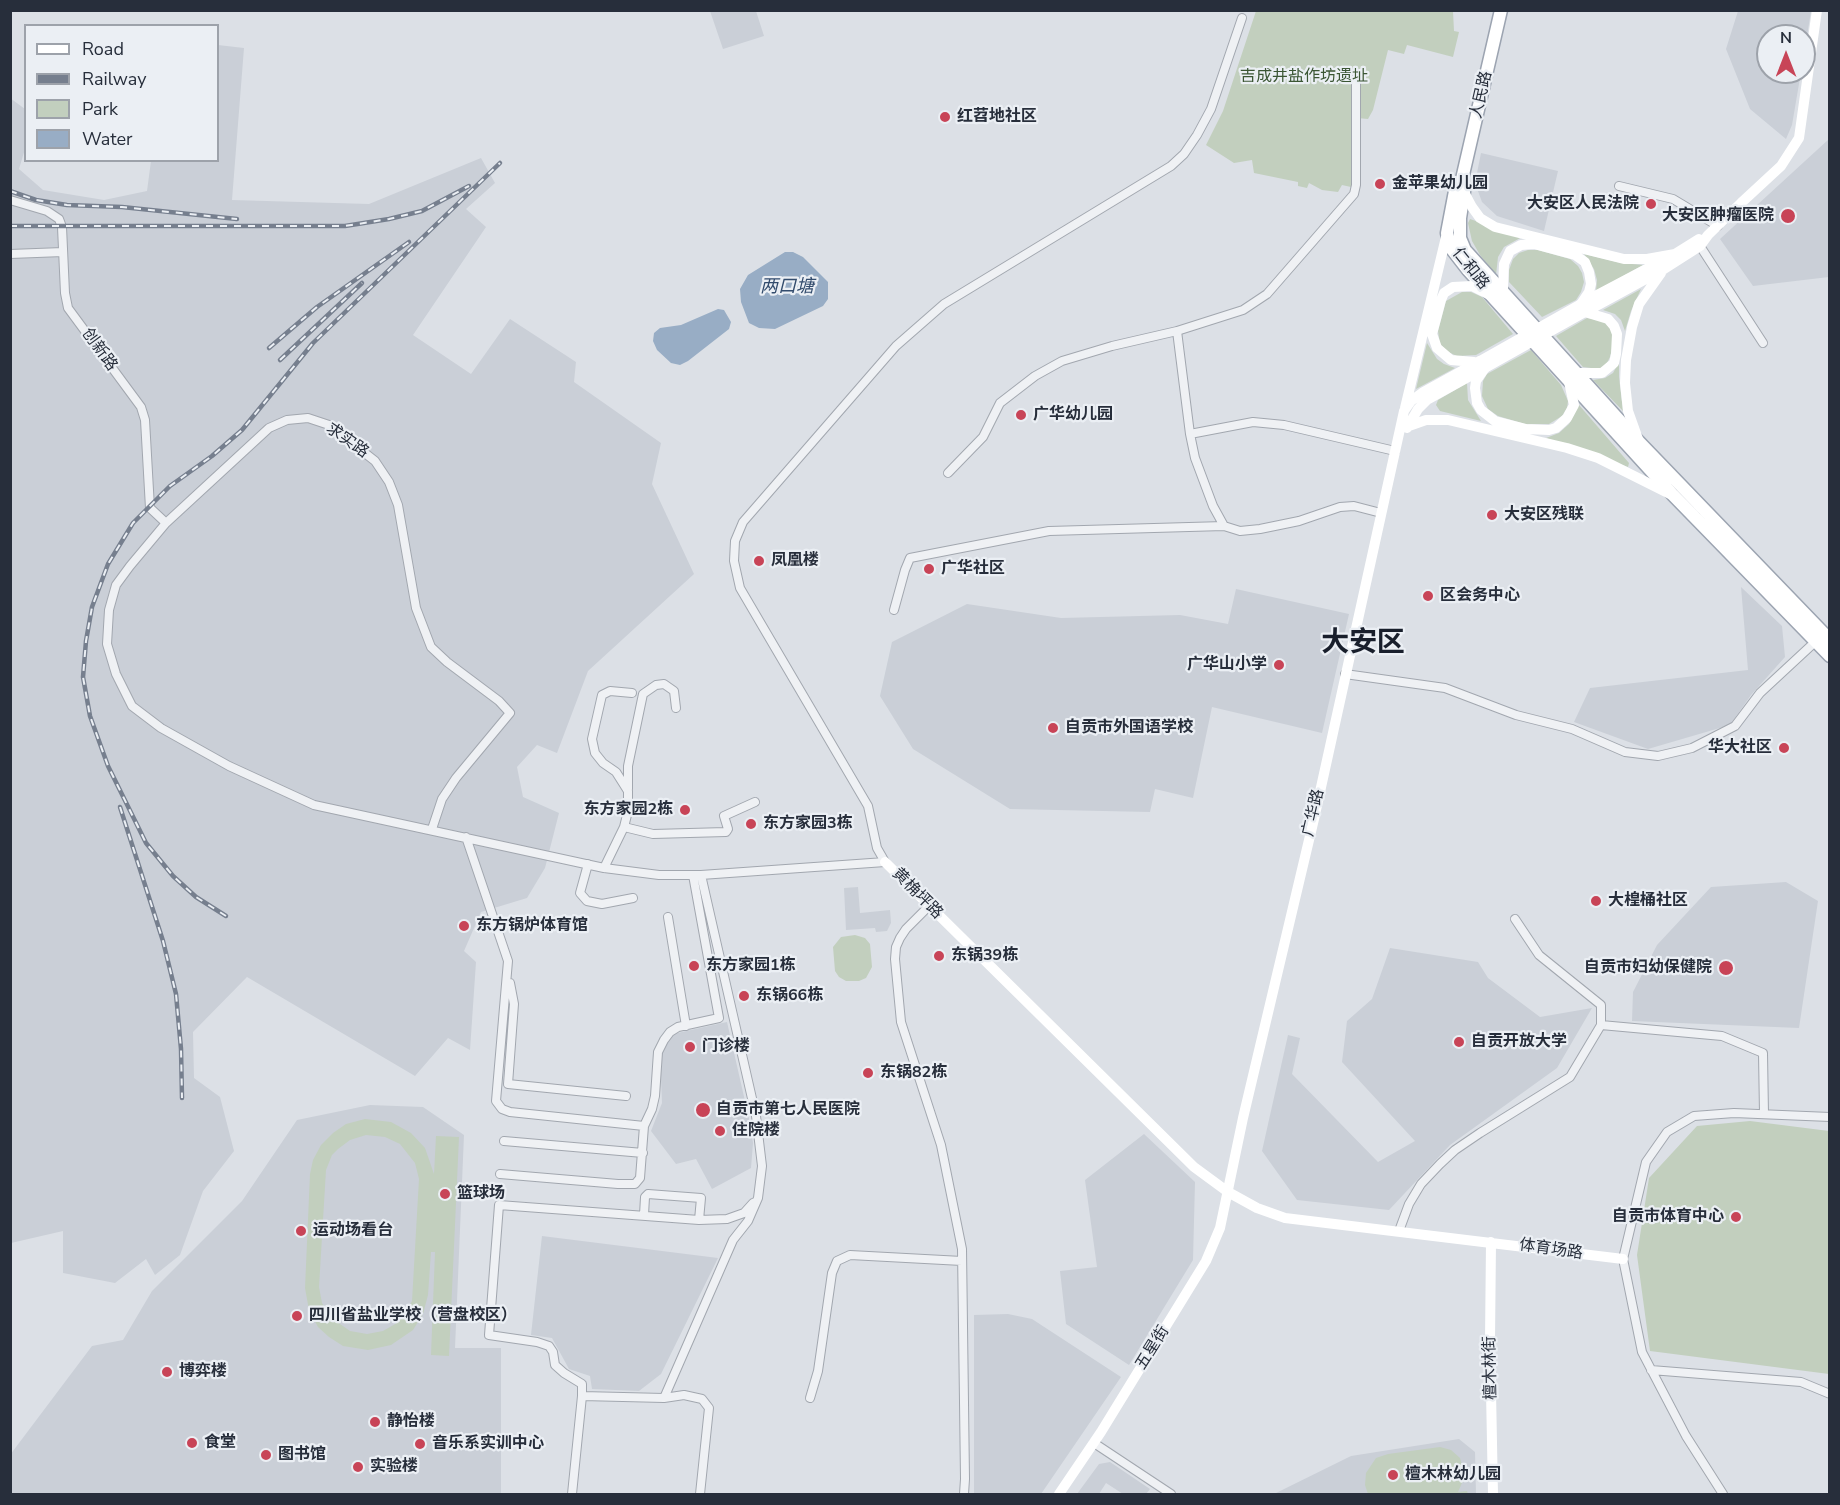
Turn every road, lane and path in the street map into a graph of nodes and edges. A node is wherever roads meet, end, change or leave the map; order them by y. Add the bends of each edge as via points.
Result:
1 (1501, 10) edge
2 (1817, 10) edge
3 (1242, 18) dead end
4 (1356, 78) dead end
5 (1463, 185) junction
6 (1619, 186) dead end
7 (10, 200) edge
8 (1718, 226) junction
9 (1446, 233) junction
10 (1708, 235) junction
11 (1700, 246) junction
12 (63, 252) junction
13 (10, 254) edge
14 (1675, 254) junction
15 (1664, 269) junction
16 (1498, 293) junction
17 (1583, 308) junction
18 (1177, 332) junction
19 (1762, 343) dead end
20 (1482, 365) junction
21 (1574, 377) junction
22 (1404, 411) junction
23 (1409, 426) junction
24 (1190, 434) junction
25 (1400, 435) junction
26 (1639, 442) junction
27 (1395, 451) junction
28 (948, 473) dead end
29 (1673, 495) junction
30 (1381, 513) junction
31 (166, 523) junction
32 (1224, 526) junction
33 (894, 610) dead end
34 (1830, 640) edge
35 (1815, 642) junction
36 (1830, 656) edge
37 (1345, 674) junction
38 (632, 693) dead end
39 (676, 708) dead end
40 (628, 791) junction
41 (755, 802) dead end
42 (624, 827) junction
43 (432, 829) junction
44 (466, 837) junction
45 (885, 862) junction
46 (588, 864) junction
47 (604, 868) junction
48 (697, 875) junction
49 (633, 897) dead end
50 (929, 906) junction
51 (668, 917) dead end
52 (1515, 919) dead end
53 (508, 975) junction
54 (1601, 1025) junction
55 (686, 1026) junction
56 (626, 1096) dead end
57 (1764, 1114) junction
58 (1830, 1117) edge
59 (644, 1126) junction
60 (504, 1141) dead end
61 (643, 1154) junction
62 (500, 1174) dead end
63 (1228, 1192) junction
64 (758, 1198) junction
65 (644, 1215) junction
66 (699, 1220) junction
67 (1399, 1231) junction
68 (1491, 1242) junction
69 (1623, 1259) junction
70 (962, 1261) junction
71 (1651, 1370) junction
72 (1830, 1395) edge
73 (582, 1396) junction
74 (664, 1398) junction
75 (810, 1398) dead end
76 (1094, 1443) junction
77 (572, 1494) edge
78 (700, 1494) edge
79 (964, 1494) edge
80 (1059, 1494) edge
81 (1171, 1494) edge
82 (1493, 1494) edge
83 (1723, 1494) edge

1 - 5 main road, 人民路
2 - 8 main road via 1799,138 1781,166
3 - 45 street via 1211,109 1184,154 1171,166 944,304 897,346 743,522 735,541 734,561 740,588 868,806 877,848
4 - 18 street via 1354,194 1267,294 1243,310
5 - 9 main road, 仁和路 via 1455,191
5 - 14 main road via 1480,218 1495,227 1624,259
5 - 16 main road, 仁和路 via 1460,238
6 - 8 street via 1673,199
7 - 12 street, 创新路 via 47,211 58,219
8 - 10 main road
9 - 16 main road, 仁和路 via 1457,258
9 - 22 main road, 广华路
10 - 11 main road
10 - 14 main road
11 - 15 main road
11 - 19 street
12 - 13 street
12 - 31 street, 创新路 via 68,308 141,407 150,508
14 - 17 main road
15 - 17 main road
15 - 26 main road via 1639,303 1626,360 1628,411
16 - 17 main road via 1510,251 1534,244 1575,255 1585,262 1591,284
16 - 20 main road via 1472,286 1453,287 1444,293 1432,334 1437,348 1450,360
16 - 21 main road, 仁和路
17 - 20 main road, bridge
17 - 21 main road via 1608,319 1614,326 1616,354 1614,363 1602,373
18 - 24 street
18 - 28 street via 1112,346 1062,362 1035,376 1000,403 983,437
20 - 21 main road via 1475,388 1481,410 1495,421 1526,429 1549,430 1567,418 1574,405
20 - 22 main road via 1422,393
20 - 23 main road via 1427,400
21 - 26 main road, 仁和路
21 - 29 main road, 仁和路
22 - 25 main road, 广华路
23 - 25 main road
23 - 29 main road via 1426,420 1448,420 1567,448 1598,458
24 - 27 street via 1252,422 1284,424
24 - 32 street via 1195,458
25 - 27 main road, 广华路
26 - 34 main road, 仁和路
27 - 30 main road, 广华路
29 - 35 main road, 仁和路
30 - 32 street via 1354,506 1340,507 1260,529 1240,531
30 - 37 main road, 广华路
31 - 43 street, 求实路 via 116,585 109,610 107,644 132,706 161,728 230,766 314,805
31 - 43 street, 求实路 via 269,428 287,420 308,418 328,425 375,461 398,505 416,608 431,647 510,713 456,778 442,799
32 - 33 street via 1049,531 910,558
35 - 36 main road, 仁和路
35 - 37 street via 1760,693 1735,726 1692,748 1658,756 1625,752 1572,729 1516,715 1445,688
37 - 63 main road, 广华路
38 - 40 street via 610,691 602,695 592,739 596,753 616,772
39 - 40 street via 674,691 664,684 643,694 628,766
40 - 42 street
41 - 42 street via 724,816 726,832 653,834
42 - 47 street
43 - 44 street, 黄桷坪路
44 - 46 street, 黄桷坪路
44 - 53 street via 508,962
45 - 48 street, 黄桷坪路
45 - 50 main road, 黄桷坪路
46 - 47 street, 黄桷坪路
46 - 49 street via 580,893 587,901 602,904
47 - 48 street, 黄桷坪路
48 - 55 street via 719,1018
48 - 64 street via 756,1116 762,1166
50 - 63 main road, 黄桷坪路 via 1194,1167
50 - 70 street via 906,929 896,947 898,1002 906,1040 941,1145
51 - 55 street
52 - 54 street via 1539,956 1601,1005
53 - 56 street via 514,1004 508,1084
53 - 59 street via 496,1101 502,1109
54 - 57 street via 1722,1036 1763,1053
54 - 67 street via 1569,1077 1480,1133 1440,1164 1409,1204
55 - 59 street via 670,1032 658,1052 655,1096
57 - 58 street
57 - 69 street via 1694,1116 1667,1132 1647,1162
59 - 61 street
60 - 61 street
61 - 62 street via 640,1178 634,1184
63 - 67 main road, 体育场路 via 1285,1218
63 - 76 main road, 五星街 via 1220,1228 1206,1261
64 - 66 street via 744,1213 727,1219
64 - 74 street via 748,1221 733,1240
65 - 66 street
65 - 66 street via 648,1194 700,1198
65 - 73 street via 499,1205 489,1335 549,1346 555,1365 582,1384
67 - 68 main road, 体育场路
68 - 69 main road, 体育场路
68 - 82 main road, 檀木林街
69 - 71 street via 1642,1352
70 - 75 street via 850,1255 837,1261
70 - 79 street
71 - 72 street via 1801,1382
71 - 83 street
73 - 74 street
73 - 77 street
74 - 78 street via 684,1395 702,1399 709,1408
76 - 80 main road, 五星街
76 - 81 street

